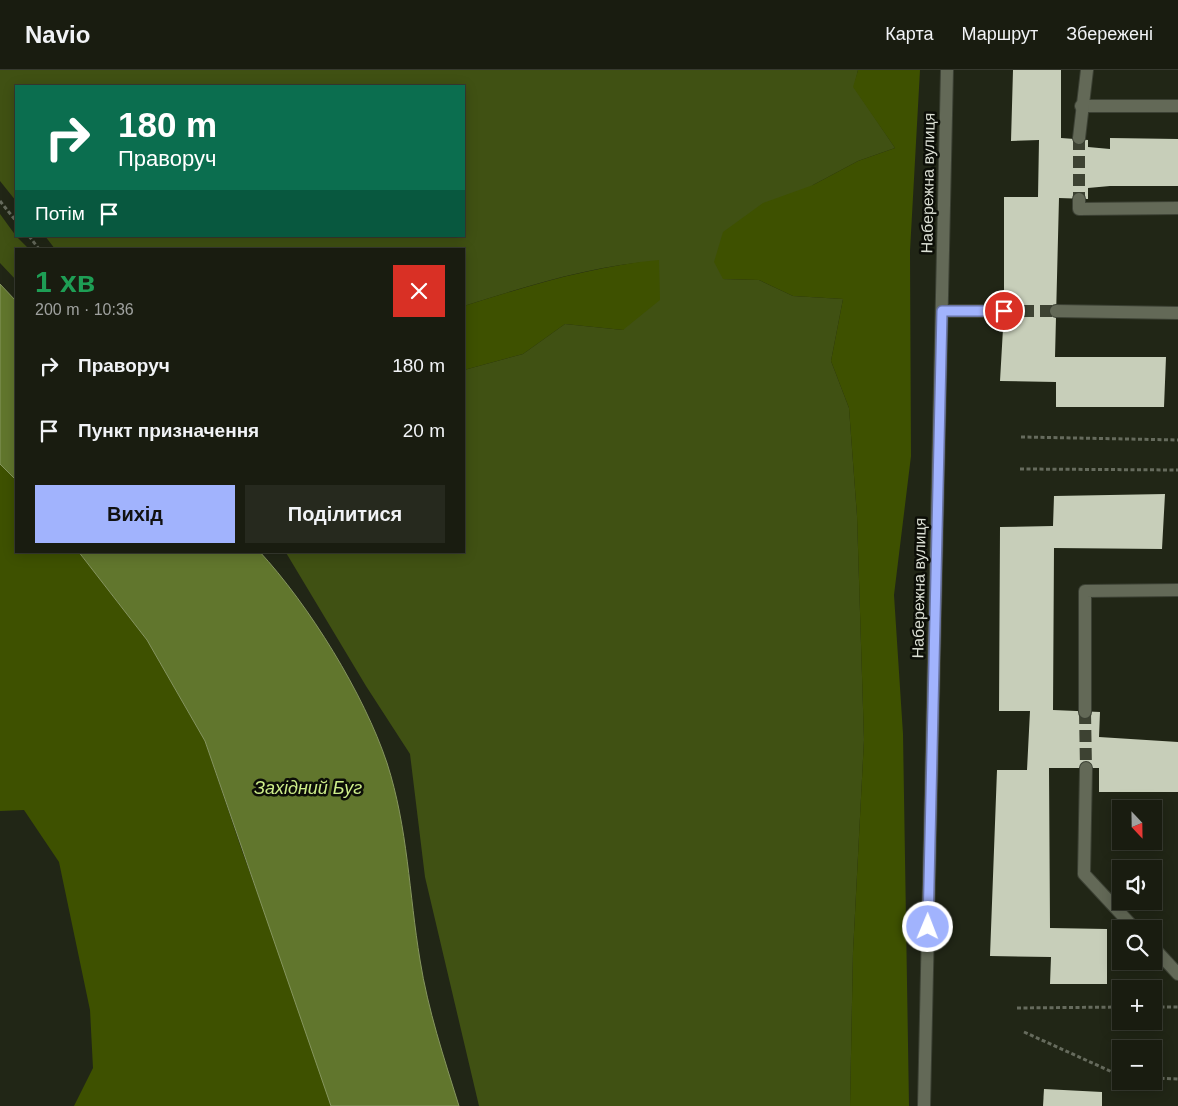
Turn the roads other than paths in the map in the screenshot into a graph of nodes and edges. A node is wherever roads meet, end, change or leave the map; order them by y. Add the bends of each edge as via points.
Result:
1 (947, 70) edge
2 (1087, 70) edge
3 (1081, 106) junction
4 (1178, 106) edge
5 (1079, 138) tunnel mouth
6 (1079, 198) dead end
7 (1178, 208) edge
8 (942, 311) junction
9 (1004, 311) tunnel mouth
10 (1056, 311) tunnel mouth
11 (1178, 313) edge
12 (1178, 590) edge
13 (1085, 712) tunnel mouth
14 (1086, 768) tunnel mouth
15 (1127, 920) edge
16 (1162, 957) edge
17 (1178, 974) edge
18 (924, 1106) edge

1 - 8 street, Набережна вулиця
2 - 3 street
3 - 4 street
3 - 5 street
6 - 7 street via 1080,209
8 - 9 street
8 - 18 street, Набережна вулиця
10 - 11 street
12 - 13 street via 1085,592
14 - 15 street via 1084,874
16 - 17 street

